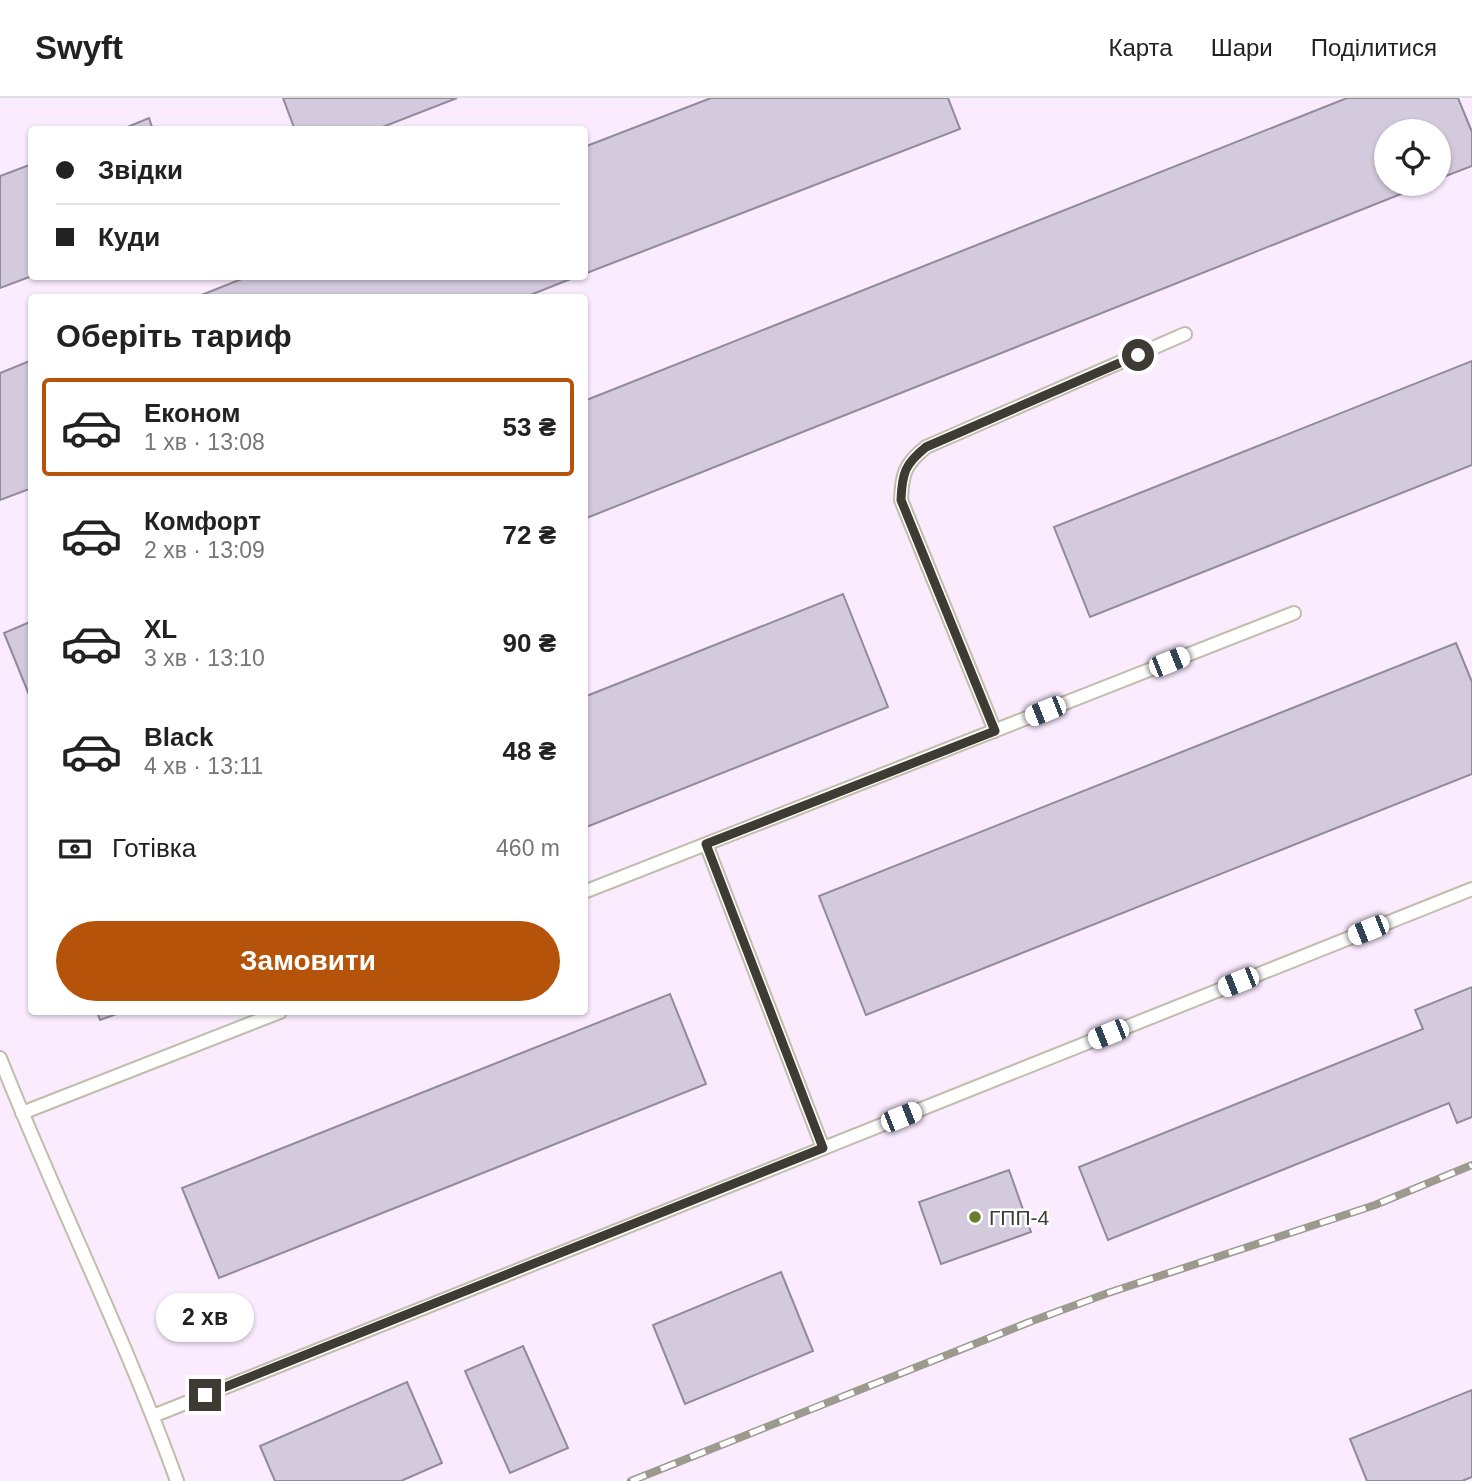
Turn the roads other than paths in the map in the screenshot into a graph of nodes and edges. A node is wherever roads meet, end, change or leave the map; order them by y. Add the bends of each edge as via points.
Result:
1 (1185, 334) dead end
2 (1294, 613) dead end
3 (995, 731) junction
4 (706, 844) junction
5 (1472, 889) edge
6 (588, 890) edge
7 (272, 1015) edge
8 (0, 1058) edge
9 (22, 1113) junction
10 (823, 1148) junction
11 (153, 1416) junction
12 (177, 1481) edge

1 - 3 lane via 926,447 910,460 901,500
2 - 3 lane
3 - 4 lane
4 - 6 lane
4 - 10 lane
5 - 10 lane
7 - 9 lane
8 - 9 lane
9 - 11 lane
10 - 11 lane
11 - 12 lane

